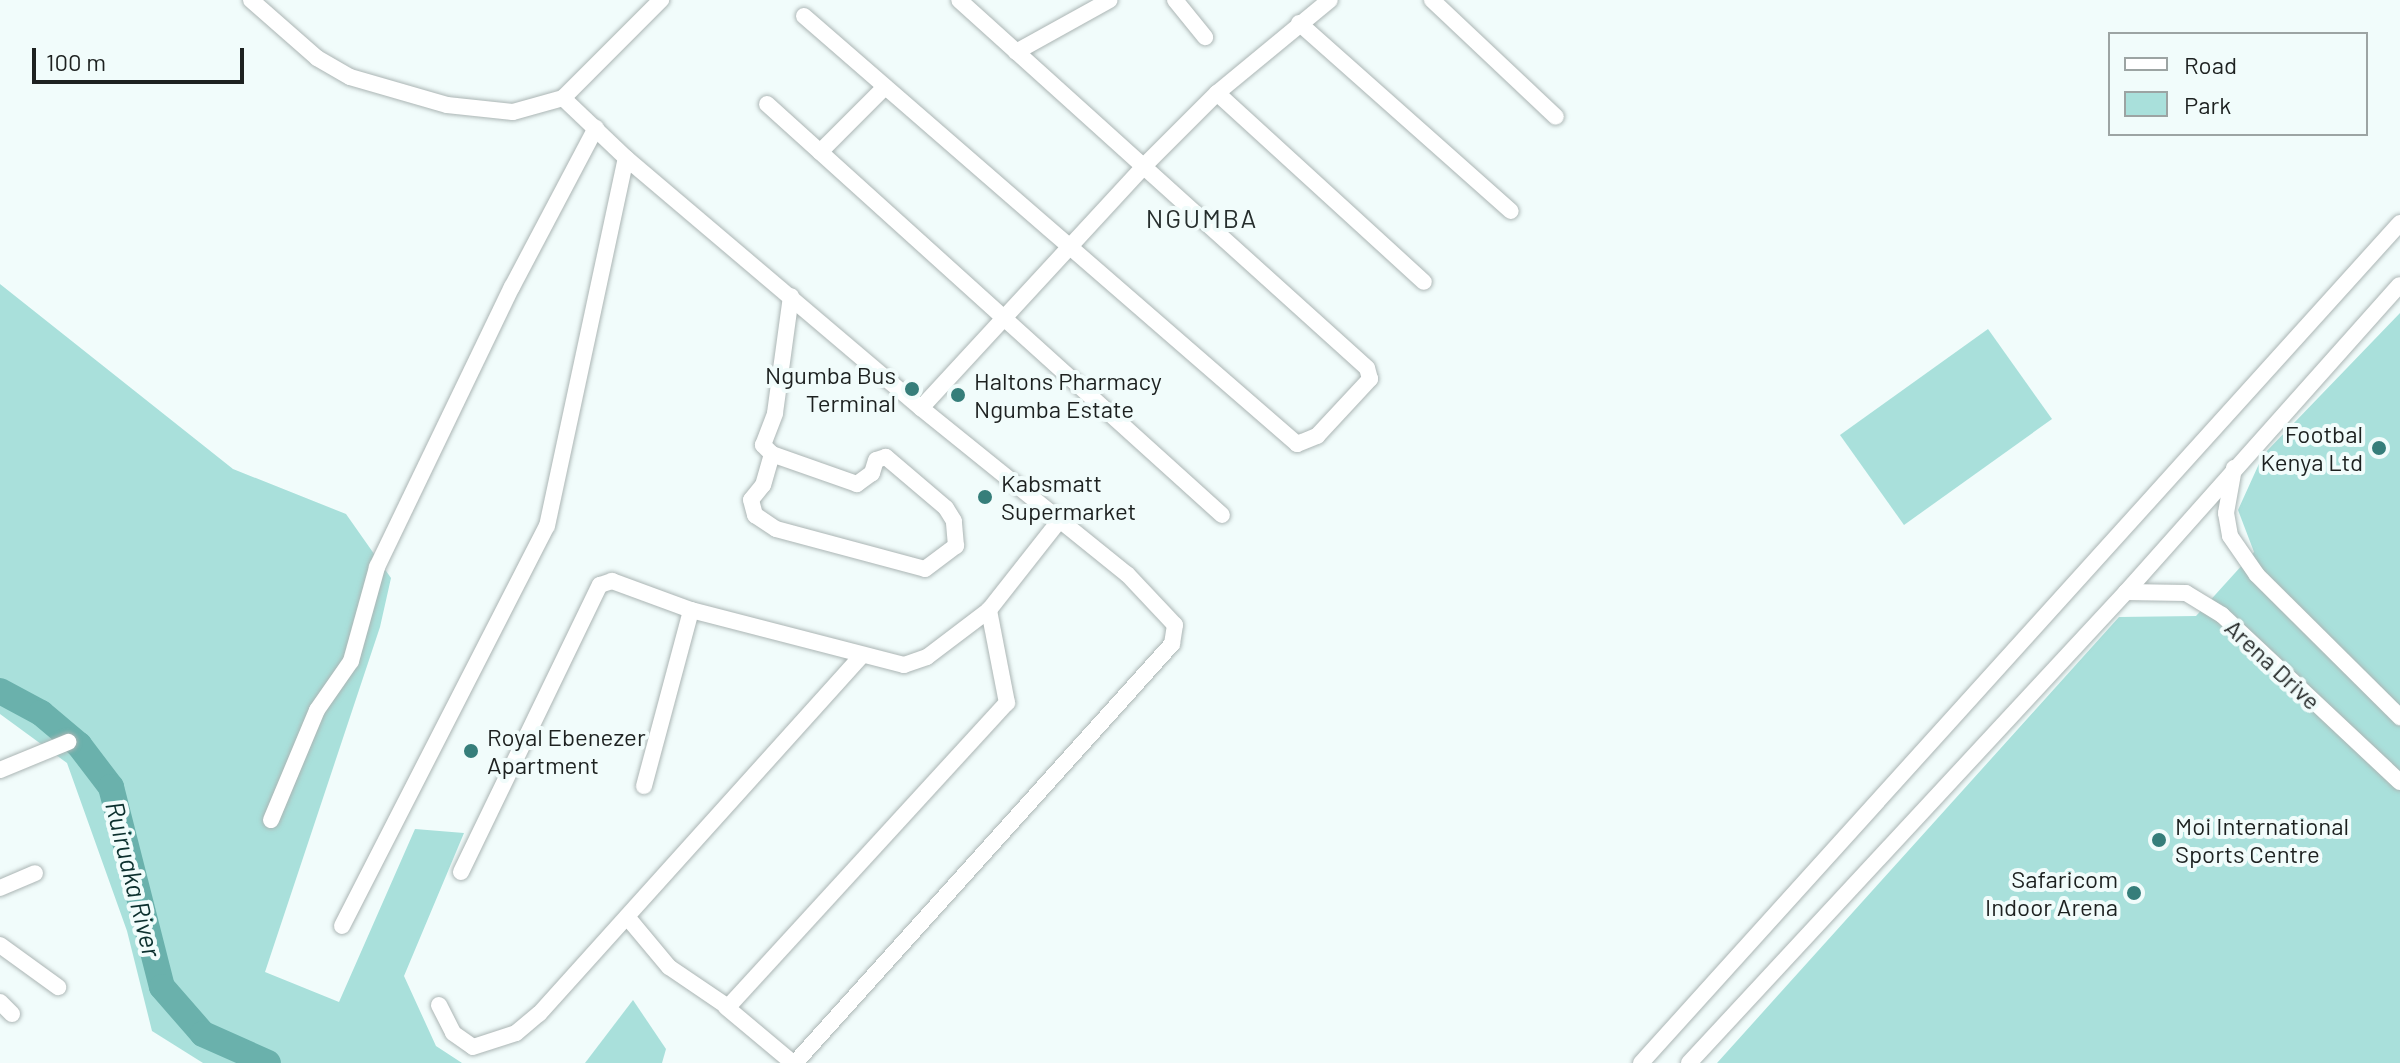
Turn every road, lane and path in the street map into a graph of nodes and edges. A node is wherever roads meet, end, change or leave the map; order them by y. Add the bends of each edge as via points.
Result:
1 (251, 0) edge
2 (661, 0) edge
3 (959, 0) edge
4 (1110, 0) edge
5 (1175, 0) edge
6 (1432, 0) edge
7 (1319, 3) edge
8 (804, 16) dead end
9 (1299, 23) junction
10 (1205, 37) dead end
11 (1016, 52) junction
12 (885, 87) junction
13 (1217, 93) junction
14 (563, 98) junction
15 (767, 104) dead end
16 (1556, 117) dead end
17 (596, 128) junction
18 (820, 152) junction
19 (626, 158) junction
20 (1143, 167) junction
21 (1511, 211) dead end
22 (2400, 223) edge
23 (1070, 246) junction
24 (1424, 282) dead end
25 (2400, 285) edge
26 (791, 296) junction
27 (1002, 320) junction
28 (921, 408) junction
29 (772, 454) junction
30 (2234, 467) junction
31 (1222, 515) dead end
32 (1059, 521) junction
33 (2126, 592) junction
34 (691, 610) junction
35 (989, 610) junction
36 (861, 657) junction
37 (2400, 717) edge
38 (68, 742) dead end
39 (0, 770) edge
40 (2400, 782) edge
41 (644, 786) dead end
42 (271, 820) dead end
43 (461, 872) dead end
44 (35, 873) dead end
45 (0, 888) edge
46 (628, 918) junction
47 (342, 926) dead end
48 (0, 945) edge
49 (58, 987) dead end
50 (439, 1005) dead end
51 (726, 1007) junction
52 (794, 1063) edge
53 (1641, 1063) edge
54 (1689, 1063) edge

1 - 14 street via 317,58 383,90 469,110 513,112
2 - 14 street
3 - 11 street
4 - 11 street
5 - 10 street
6 - 16 street
7 - 9 street
8 - 12 street
9 - 13 street
9 - 21 street
11 - 20 street
12 - 18 street
12 - 23 street
13 - 20 street
13 - 24 street
14 - 17 street
15 - 18 street
17 - 19 street
17 - 42 street via 377,567 351,661 317,710
18 - 27 street
19 - 26 street
19 - 47 street via 547,526
20 - 23 street
20 - 23 street via 1367,368 1370,379 1317,436 1297,444
22 - 53 street
23 - 27 street
25 - 30 street
26 - 28 street
26 - 29 street via 775,413 763,445
27 - 28 street
27 - 31 street via 1098,398
28 - 32 street
29 - 29 street via 763,485 751,500 755,515 776,529 925,569 956,546 954,521 946,508 886,457 876,460 872,473 857,484
30 - 33 street
30 - 37 street via 2226,513 2230,536 2257,575
32 - 35 street
32 - 52 street via 1127,574 1168,615 1177,635
33 - 40 street, Arena Drive via 2186,593 2222,615
33 - 54 street
34 - 36 street
34 - 41 street
34 - 43 street via 612,581 600,585
35 - 36 street via 918,661 897,665
35 - 51 street via 1007,703
36 - 46 street
38 - 39 street
44 - 45 street
46 - 50 street via 571,983 516,1033 473,1047 453,1033
46 - 51 street via 669,967
48 - 49 street
51 - 52 street

